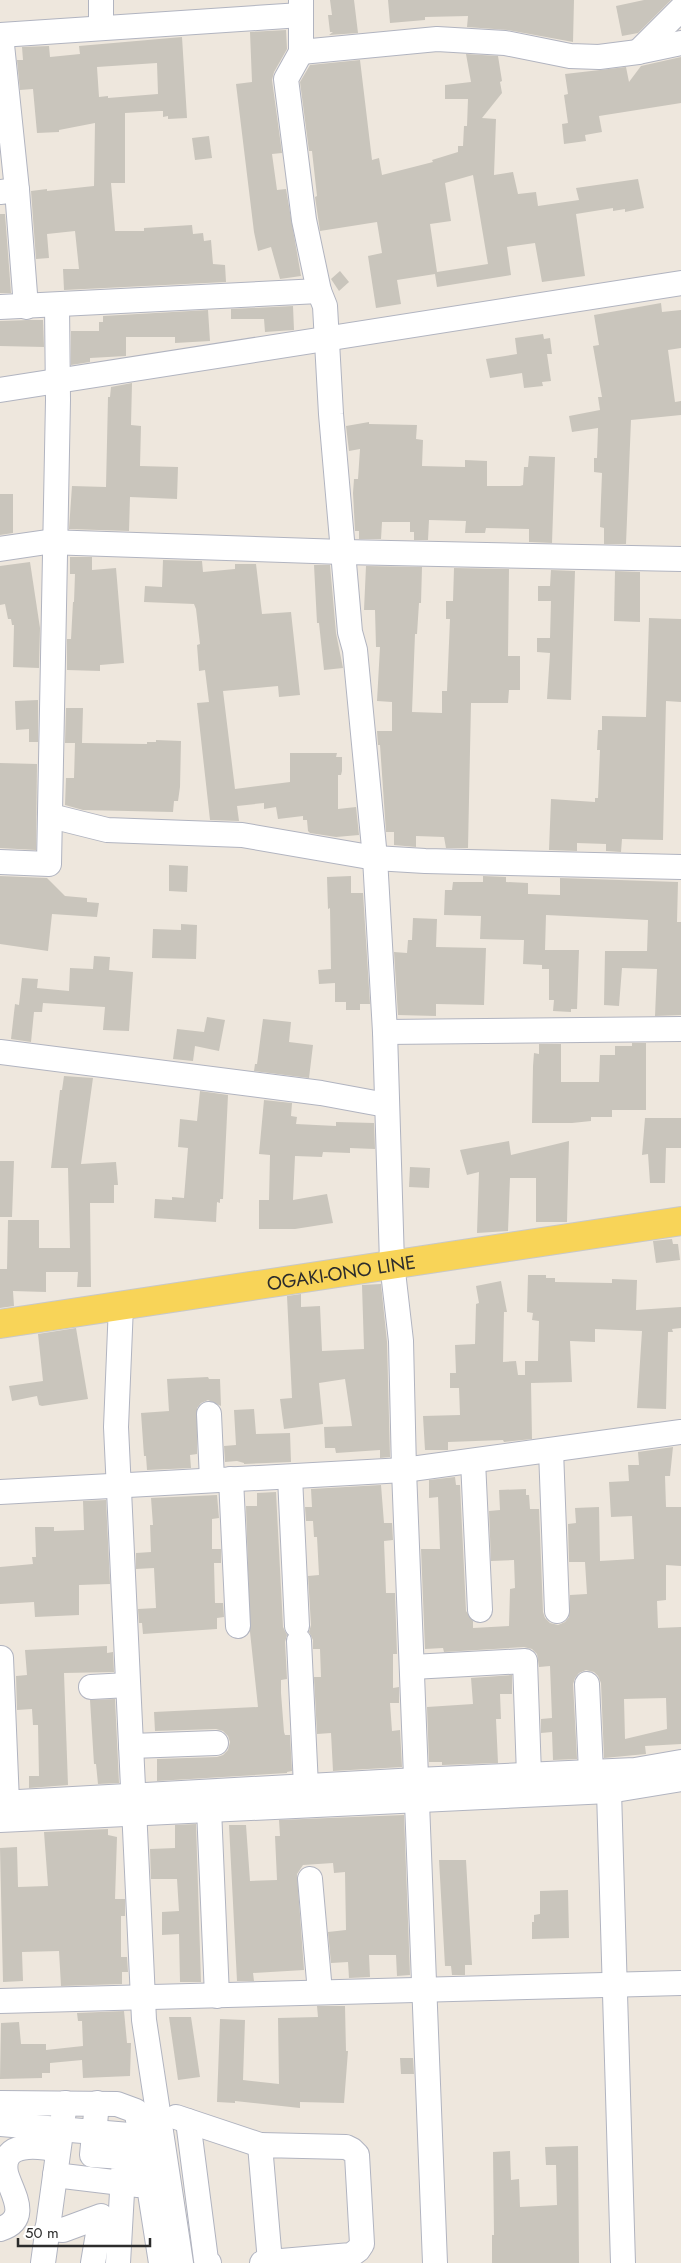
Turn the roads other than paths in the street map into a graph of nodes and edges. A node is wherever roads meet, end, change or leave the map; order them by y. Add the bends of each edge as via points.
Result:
1 (101, 0) edge
2 (301, 8) edge
3 (681, 9) edge
4 (101, 28) junction
5 (1, 35) edge
6 (681, 43) edge
7 (301, 52) junction
8 (638, 52) junction
9 (8, 191) edge
10 (681, 283) edge
11 (319, 291) junction
12 (56, 306) junction
13 (26, 307) junction
14 (0, 308) edge
15 (327, 340) junction
16 (58, 381) junction
17 (0, 390) edge
18 (54, 542) junction
19 (0, 550) edge
20 (343, 552) junction
21 (681, 559) edge
22 (51, 816) junction
23 (375, 858) junction
24 (0, 862) edge
25 (681, 866) edge
26 (681, 1029) edge
27 (385, 1032) junction
28 (0, 1052) edge
29 (386, 1105) junction
30 (681, 1222) edge
31 (392, 1264) junction
32 (121, 1305) junction
33 (0, 1324) edge
34 (209, 1414) dead end
35 (681, 1432) edge
36 (552, 1450) junction
37 (473, 1461) junction
38 (404, 1470) junction
39 (290, 1477) junction
40 (222, 1480) junction
41 (118, 1485) junction
42 (0, 1492) edge
43 (480, 1610) dead end
44 (557, 1611) dead end
45 (238, 1626) dead end
46 (1, 1661) edge
47 (412, 1667) junction
48 (587, 1684) dead end
49 (128, 1685) junction
50 (91, 1687) dead end
51 (216, 1743) dead end
52 (131, 1746) junction
53 (681, 1762) edge
54 (591, 1772) junction
55 (529, 1775) junction
56 (681, 1779) edge
57 (306, 1786) junction
58 (417, 1789) junction
59 (610, 1791) junction
60 (134, 1804) junction
61 (2, 1809) edge
62 (209, 1809) junction
63 (310, 1880) dead end
64 (681, 1983) edge
65 (615, 1985) junction
66 (425, 1989) junction
67 (320, 1992) junction
68 (217, 1996) junction
69 (143, 1998) junction
70 (0, 2001) edge
71 (0, 2103) edge
72 (65, 2103) junction
73 (97, 2104) junction
74 (157, 2109) junction
75 (188, 2121) junction
76 (0, 2124) edge
77 (94, 2132) junction
78 (141, 2136) junction
79 (60, 2140) junction
80 (260, 2145) junction
81 (55, 2175) junction
82 (123, 2183) junction
83 (149, 2186) junction
84 (0, 2229) edge
85 (48, 2229) junction
86 (43, 2263) edge
87 (93, 2263) edge
88 (118, 2263) edge
89 (161, 2263) edge
90 (181, 2263) edge
91 (209, 2263) edge
92 (267, 2263) edge
93 (434, 2263) edge
94 (622, 2263) edge

1 - 4 street
2 - 4 street
2 - 7 street
3 - 8 street
4 - 5 street
5 - 9 street
6 - 8 street
7 - 8 street via 437,39 505,43 599,58
7 - 11 street via 286,79 304,220
9 - 13 street
10 - 15 street
11 - 12 street
11 - 15 street via 325,306
12 - 13 street
12 - 16 street
13 - 14 street
15 - 16 street
15 - 20 street
16 - 17 street
16 - 18 street
18 - 19 street
18 - 20 street
18 - 22 street
20 - 21 street
20 - 23 street
22 - 23 street via 107,830 242,835
22 - 24 street via 49,864
23 - 25 street via 425,862
23 - 27 street
26 - 27 street
27 - 29 street
28 - 29 street via 322,1093
29 - 31 street
30 - 31 main road, OGAKI-ONO LINE
31 - 32 main road, OGAKI-ONO LINE
31 - 38 street via 401,1341
32 - 33 main road, OGAKI-ONO LINE
32 - 41 street via 116,1427
34 - 40 street
35 - 36 street
36 - 37 street
36 - 44 street
37 - 38 street
37 - 43 street
38 - 39 street
38 - 47 street
39 - 40 street
39 - 57 street
40 - 41 street
40 - 45 street
41 - 42 street
41 - 49 street
46 - 61 street via 1,1658
47 - 55 street via 525,1661
47 - 58 street
48 - 54 street
49 - 50 street
49 - 52 street
51 - 52 street
52 - 60 street
53 - 54 street via 635,1770
54 - 55 street
55 - 58 street
56 - 59 street
57 - 58 street
57 - 60 street
58 - 59 street
58 - 62 street
58 - 66 street
59 - 65 street
60 - 61 street
60 - 62 street
60 - 69 street
62 - 68 street
63 - 67 street
64 - 65 street
65 - 66 street
65 - 94 street
66 - 67 street
66 - 93 street
67 - 68 street
68 - 69 street
69 - 70 street
69 - 74 street
71 - 72 street
72 - 73 street
72 - 79 street
73 - 77 street
73 - 78 street via 117,2104 136,2111
74 - 75 street
74 - 90 street
75 - 80 street
75 - 91 street via 206,2260
76 - 79 street
77 - 78 street
77 - 79 street
77 - 82 street via 92,2155 124,2157
78 - 83 street
79 - 81 street
79 - 84 street via 12,2152 7,2160 6,2173 18,2211 10,2224
80 - 92 street
80 - 92 street via 346,2147 357,2155 362,2244 358,2250 351,2256
81 - 82 street
81 - 85 street
82 - 83 street
82 - 88 street via 128,2228
83 - 89 street
85 - 86 street
85 - 87 street via 63,2230 101,2216

